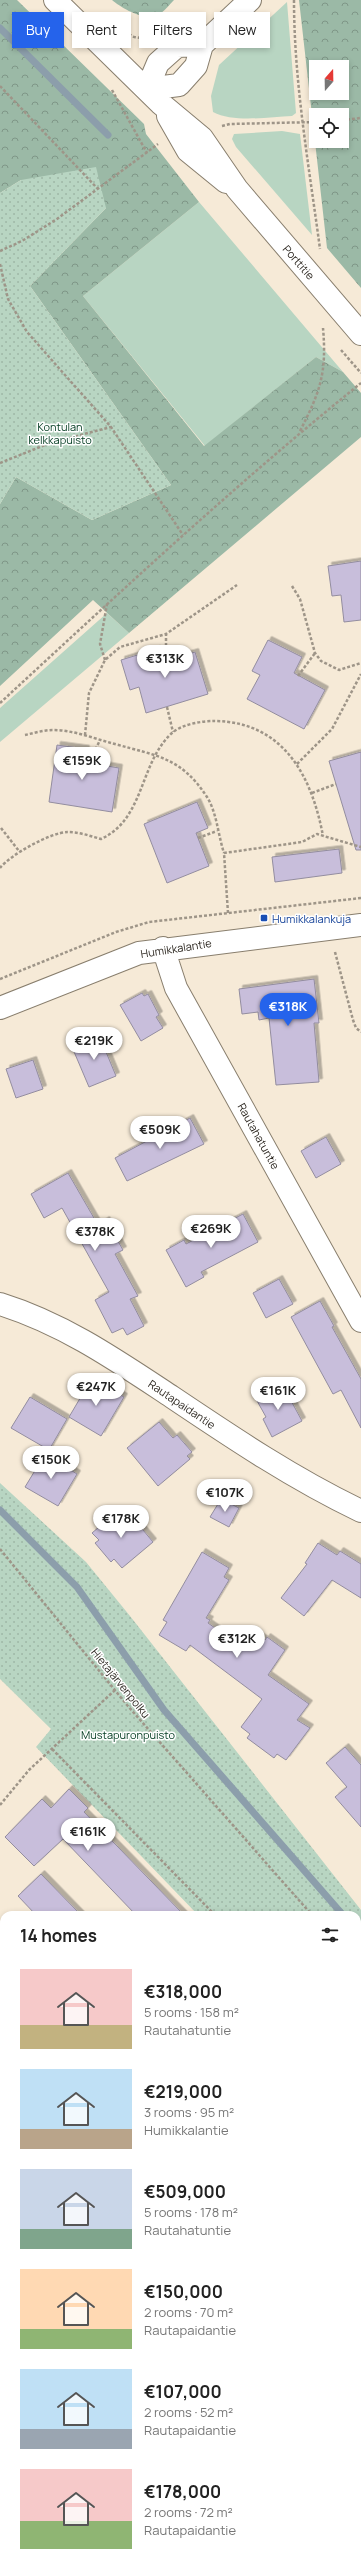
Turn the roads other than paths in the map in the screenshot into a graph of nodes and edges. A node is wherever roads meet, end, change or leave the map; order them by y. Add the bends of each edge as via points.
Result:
1 (55, 0) edge
2 (250, 0) edge
3 (206, 41) edge
4 (175, 48) edge
5 (201, 48) edge
6 (154, 96) junction
7 (361, 334) edge
8 (361, 925) edge
9 (163, 948) junction
10 (0, 1008) edge
11 (0, 1304) edge
12 (361, 1321) edge
13 (361, 1511) edge

1 - 6 street, Porttitie
2 - 3 street
4 - 6 street via 158,63
5 - 6 street via 196,66 179,85
6 - 7 street, Porttitie via 202,138 237,189
8 - 9 street, Humikkalantie
9 - 10 street, Humikkalantie via 124,957
9 - 12 street, Rautahatuntie via 176,988
11 - 13 street, Rautapaidantie via 72,1332 244,1445 298,1478

